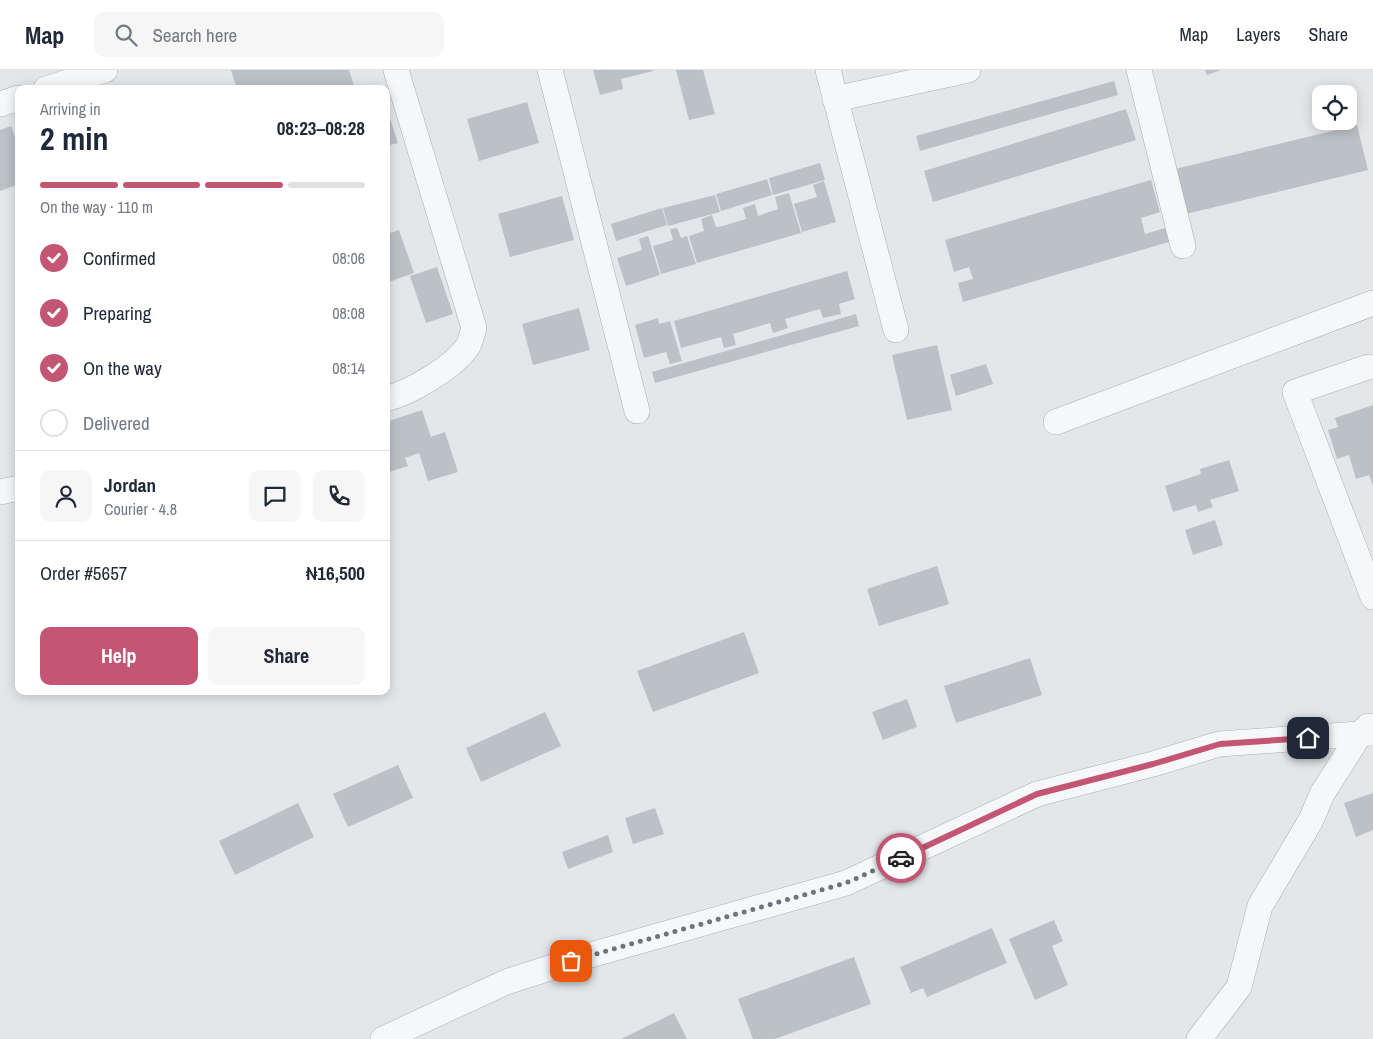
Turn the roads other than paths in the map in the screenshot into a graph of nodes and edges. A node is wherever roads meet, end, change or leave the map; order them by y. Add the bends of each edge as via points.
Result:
1 (104, 70) edge
2 (396, 70) edge
3 (550, 70) edge
4 (828, 70) edge
5 (968, 70) edge
6 (1139, 70) edge
7 (58, 85) edge
8 (15, 99) edge
9 (835, 99) junction
10 (0, 104) edge
11 (1183, 246) dead end
12 (1373, 302) edge
13 (896, 330) dead end
14 (1368, 367) dead end
15 (390, 397) edge
16 (637, 411) dead end
17 (1056, 422) dead end
18 (15, 489) edge
19 (0, 492) edge
20 (1373, 597) edge
21 (1369, 729) edge
22 (383, 1039) edge
23 (1199, 1039) edge

1 - 7 street
2 - 15 street via 474,328 469,345 457,358 431,378
3 - 16 street
4 - 9 street
5 - 9 street
6 - 11 street
8 - 10 street
9 - 13 street
12 - 17 street
14 - 20 street via 1295,392
18 - 19 street
21 - 22 street via 1220,744 1037,794 846,883 506,982
21 - 23 street via 1322,794 1311,820 1260,906 1239,988

